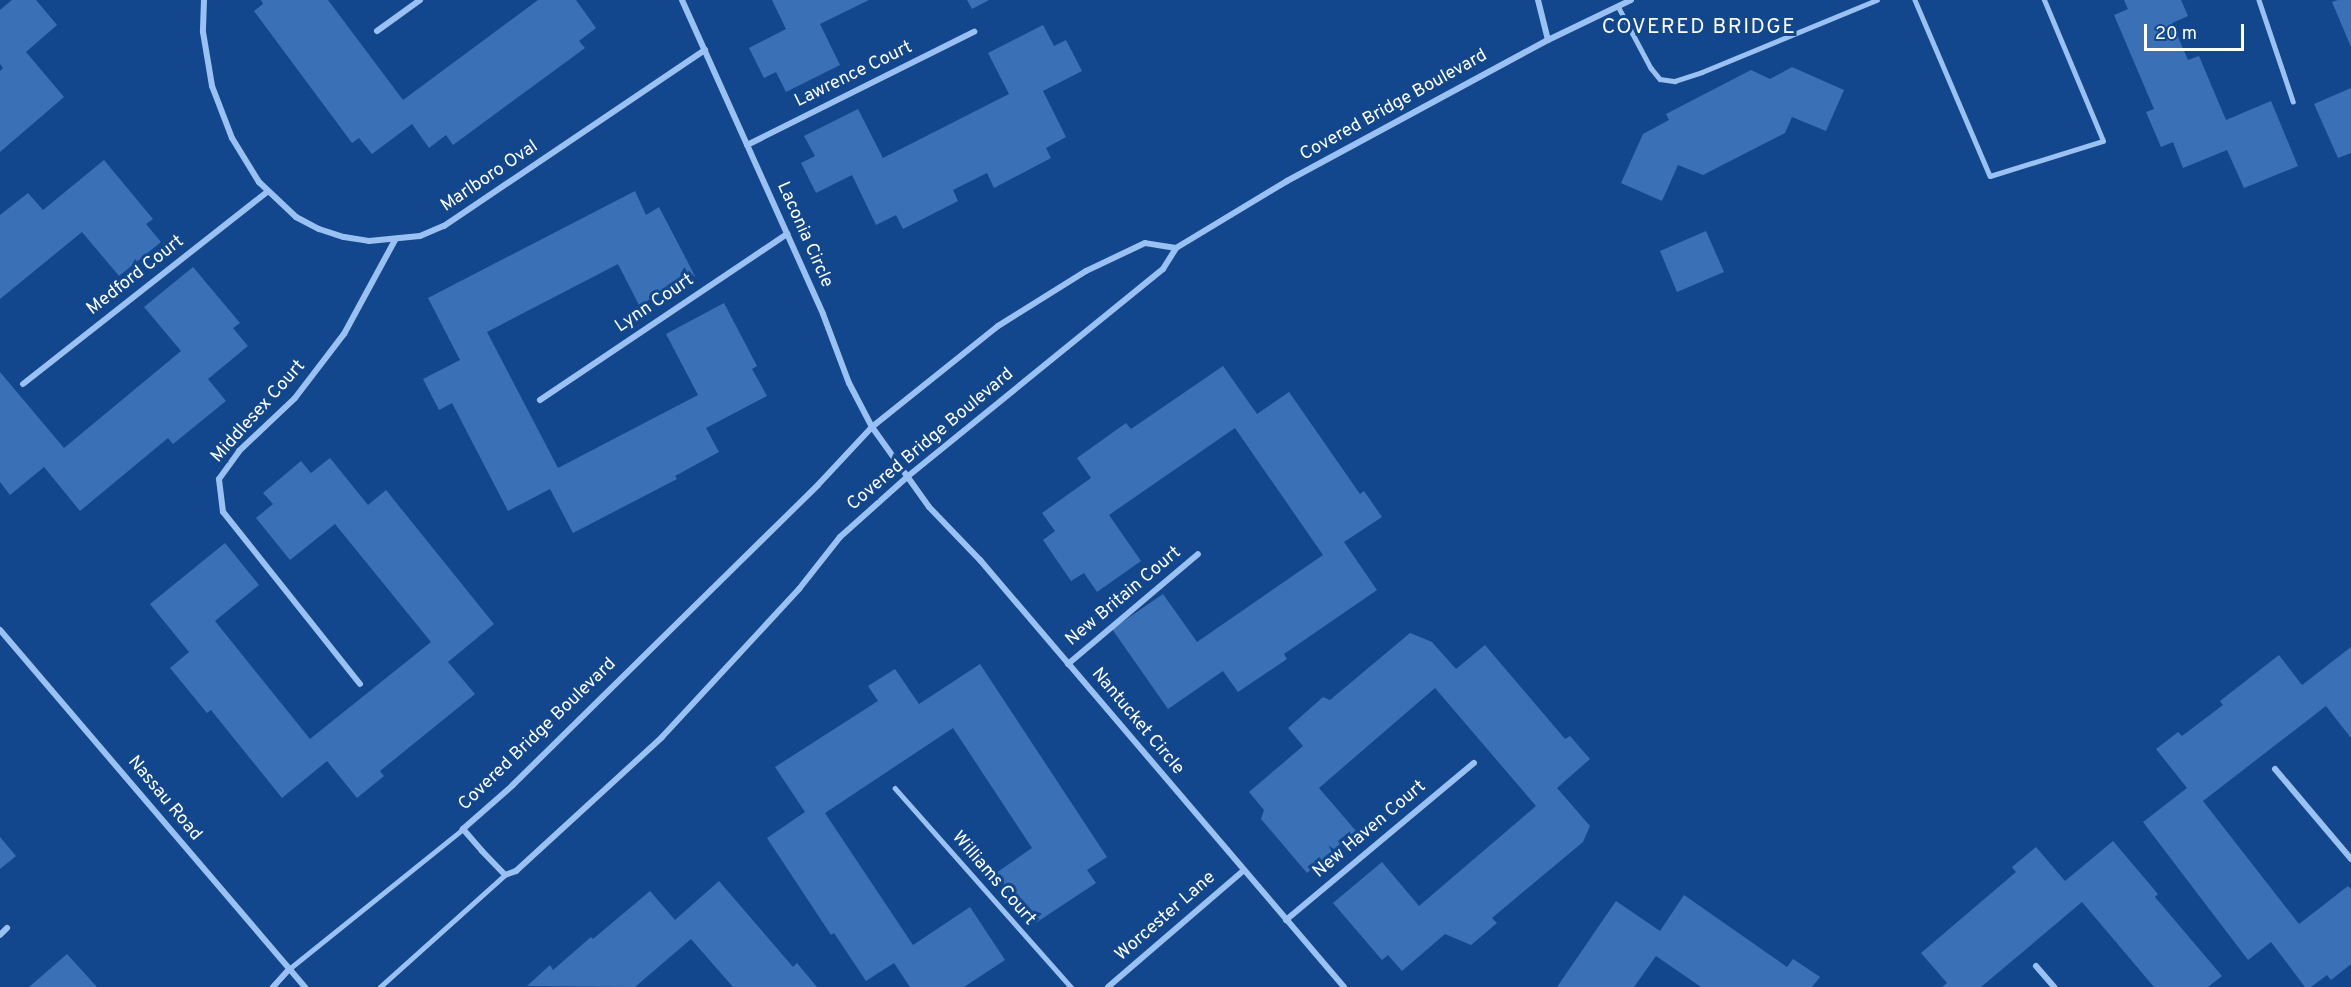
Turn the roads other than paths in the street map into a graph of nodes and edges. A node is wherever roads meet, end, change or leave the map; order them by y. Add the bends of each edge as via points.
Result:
1 (204, 0) edge
2 (420, 0) edge
3 (682, 0) edge
4 (1538, 0) edge
5 (1631, 0) edge
6 (1877, 0) edge
7 (1915, 0) edge
8 (2044, 0) edge
9 (2259, 0) edge
10 (1618, 6) junction
11 (377, 31) dead end
12 (974, 32) dead end
13 (1548, 40) junction
14 (705, 50) junction
15 (2293, 101) dead end
16 (747, 145) junction
17 (268, 191) junction
18 (787, 234) junction
19 (395, 240) junction
20 (1176, 248) junction
21 (23, 384) dead end
22 (540, 400) dead end
23 (872, 427) junction
24 (907, 477) junction
25 (1198, 554) dead end
26 (0, 630) edge
27 (1068, 664) junction
28 (360, 684) dead end
29 (1474, 763) dead end
30 (2275, 769) dead end
31 (895, 788) dead end
32 (463, 829) junction
33 (2351, 859) edge
34 (1243, 871) junction
35 (505, 875) junction
36 (1286, 920) junction
37 (7, 928) dead end
38 (0, 935) edge
39 (2036, 966) dead end
40 (290, 969) junction
41 (273, 987) edge
42 (305, 987) edge
43 (380, 987) edge
44 (1071, 987) edge
45 (1108, 987) edge
46 (1344, 987) edge
47 (2054, 987) edge

1 - 17 street, Marlboro Oval via 206,59 216,99 232,138
2 - 11 street
3 - 14 street, Laconia Circle
4 - 13 street
5 - 10 street, Covered Bridge Boulevard
6 - 10 lane via 1675,81 1660,79 1651,68
7 - 8 lane via 1990,176 2103,141
9 - 15 lane
10 - 13 street, Covered Bridge Boulevard
12 - 16 street, Lawrence Court
13 - 20 street, Covered Bridge Boulevard via 1287,182
14 - 16 street, Laconia Circle
14 - 19 street, Marlboro Oval via 466,213 420,236
16 - 18 street, Laconia Circle
17 - 19 street, Marlboro Oval via 297,217 319,229 344,237
17 - 21 street, Medford Court
18 - 22 street, Lynn Court
18 - 23 street, Laconia Circle via 849,383
19 - 28 street, Middlesex Court via 344,334 295,398 239,451 219,479 224,512
20 - 23 street, Covered Bridge Boulevard via 1146,243 1086,271 998,326
20 - 24 street, Covered Bridge Boulevard via 1163,269
23 - 24 street, Laconia Circle
23 - 32 street, Covered Bridge Boulevard via 513,785
24 - 27 street, Nantucket Circle
24 - 35 street, Covered Bridge Boulevard via 840,537 800,589 662,736 516,871
25 - 27 street, New Britain Court
26 - 40 street, Nassau Road
27 - 34 street, Nantucket Circle
29 - 36 street, New Haven Court
30 - 33 street
31 - 44 lane, Williams Court
32 - 35 street, Covered Bridge Boulevard
32 - 40 lane
34 - 36 street, Nantucket Circle
34 - 45 street, Worcester Lane
35 - 43 lane
36 - 46 street, Nantucket Circle
37 - 38 street
39 - 47 street
40 - 41 street
40 - 42 street, Nassau Road

